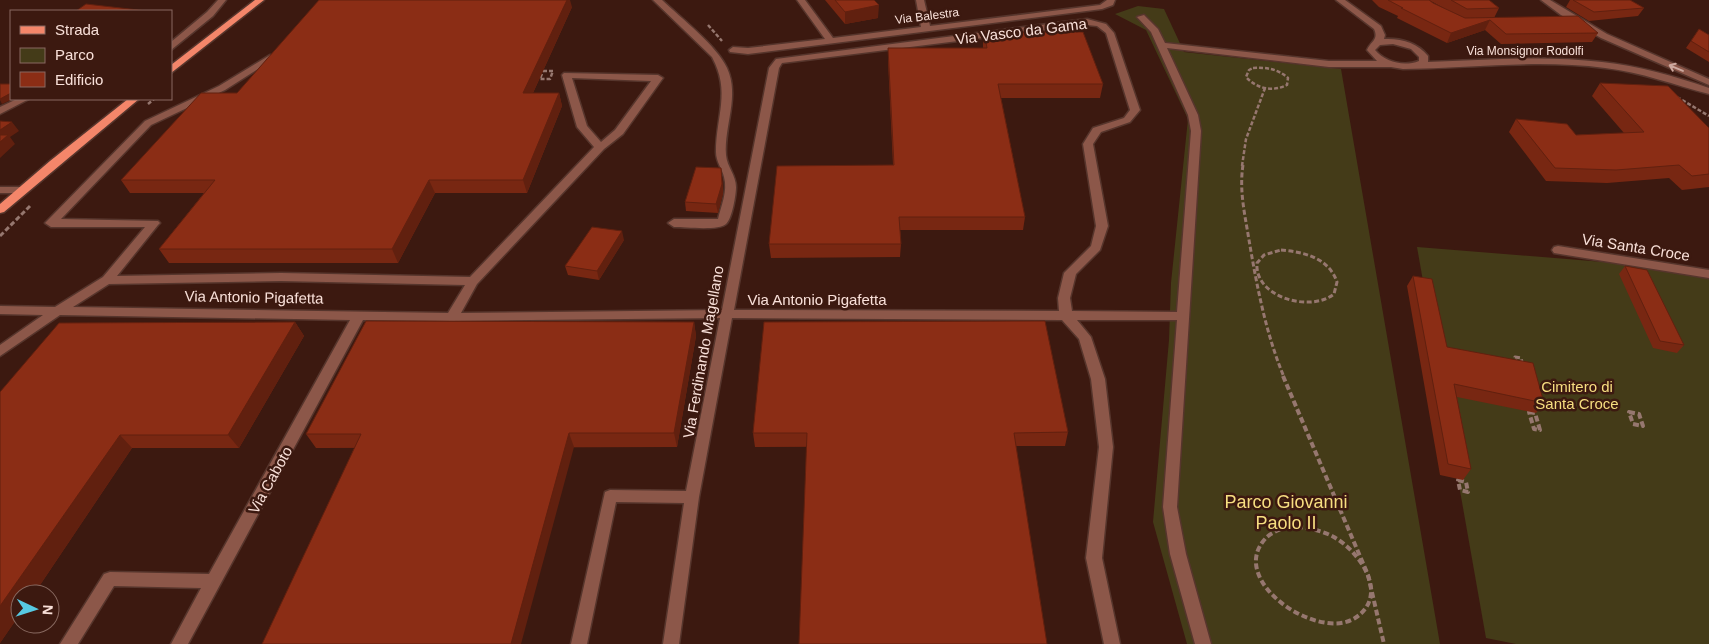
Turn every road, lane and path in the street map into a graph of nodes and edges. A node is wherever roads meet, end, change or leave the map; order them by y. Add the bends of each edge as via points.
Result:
1 (222, 0) edge
2 (260, 0) edge
3 (657, 0) edge
4 (801, 0) edge
5 (920, 0) edge
6 (1111, 0) edge
7 (1340, 0) edge
8 (1545, 0) edge
9 (1140, 17) dead end
10 (1554, 21) edge
11 (1572, 21) junction
12 (1370, 22) junction
13 (704, 23) dead end
14 (926, 29) junction
15 (831, 41) junction
16 (1379, 42) junction
17 (1402, 43) junction
18 (1161, 45) junction
19 (172, 46) edge
20 (729, 47) joint
21 (281, 48) edge
22 (1371, 50) junction
23 (1419, 50) junction
24 (1643, 55) junction
25 (1347, 64) junction
26 (1392, 64) junction
27 (1458, 64) junction
28 (1416, 65) junction
29 (774, 68) joint
30 (172, 69) edge
31 (1643, 71) junction
32 (540, 79) joint
33 (1709, 82) edge
34 (1265, 88) junction
35 (1709, 91) edge
36 (1674, 95) edge
37 (22, 100) edge
38 (133, 100) edge
39 (0, 111) edge
40 (1709, 116) edge
41 (600, 147) junction
42 (0, 190) edge
43 (21, 190) junction
44 (0, 210) edge
45 (674, 223) dead end
46 (1558, 250) dead end
47 (1256, 273) junction
48 (1709, 274) edge
49 (108, 280) junction
50 (473, 281) junction
51 (0, 310) edge
52 (56, 311) junction
53 (726, 314) junction
54 (359, 315) junction
55 (1066, 316) junction
56 (1182, 316) junction
57 (452, 317) junction
58 (0, 351) edge
59 (1519, 373) joint
60 (1639, 414) joint
61 (1534, 429) joint
62 (692, 497) junction
63 (1368, 575) junction
64 (214, 581) junction
65 (68, 644) edge
66 (179, 644) edge
67 (579, 644) edge
68 (671, 644) edge
69 (1112, 644) edge
70 (1203, 644) edge
71 (1384, 644) edge

1 - 19 street
2 - 30 main road
3 - 45 street via 716,56 729,82 721,155 731,190 723,221 718,224
4 - 15 street
5 - 14 street
6 - 14 street, Via Balestra via 1102,7
7 - 12 street, Via Monsignor Rodolfi
8 - 11 street
9 - 18 street via 1154,31
10 - 11 street
11 - 24 street
12 - 16 street, Via Monsignor Rodolfi via 1378,28
12 - 17 street, Via Monsignor Rodolfi
13 - 20 path
14 - 15 street, Via Balestra
15 - 20 street, Via Balestra via 748,51
16 - 17 street, Via Monsignor Rodolfi
16 - 22 street
17 - 23 street, Via Monsignor Rodolfi
18 - 25 street
18 - 56 street via 1193,115 1196,131
21 - 49 street, Via Antonio Pigafetta via 271,60 148,123 51,223 154,223
22 - 25 street
22 - 26 street
23 - 27 street, Via Monsignor Rodolfi
23 - 28 street via 1424,59
24 - 31 street
33 -> 24 street
25 - 26 street
26 - 28 street, Via Monsignor Rodolfi
27 - 28 street, Via Monsignor Rodolfi
27 - 31 street, Via Monsignor Rodolfi via 1569,62
29 - 53 street, Via Ferdinando Magellano
29 - 55 street, Via Vasco da Gama via 779,61 790,59 1087,22 1106,26 1135,110 1127,120 1097,130 1088,144 1102,226 1096,246 1070,273 1064,298
31 - 35 street, Via Monsignor Rodolfi
32 - 32 path via 543,71 553,71 550,79
34 - 34 path via 1284,87 1288,78 1273,70 1249,70 1248,80
34 - 47 path via 1246,139 1240,185
36 - 40 path
37 - 39 street
38 - 43 main road
41 - 41 street via 619,132 658,78 567,75 582,127
41 - 50 street
42 - 43 street
43 - 44 main road
46 - 48 street, Via Santa Croce
47 - 47 path via 1260,257 1281,250 1294,251 1320,261 1334,273 1338,286 1336,294 1329,300 1318,303 1292,301 1268,289
47 - 63 path via 1273,351
49 - 50 street, Via Antonio Pigafetta via 281,277
49 - 52 street, Via Antonio Pigafetta
50 - 57 street
51 - 52 street, Via Antonio Pigafetta
52 - 54 street, Via Antonio Pigafetta
52 - 58 street
53 - 55 street, Via Antonio Pigafetta
53 - 57 street, Via Antonio Pigafetta
53 - 62 street, Via Ferdinando Magellano
54 - 57 street, Via Antonio Pigafetta
54 - 64 street, Via Caboto
55 - 56 street, Via Antonio Pigafetta
55 - 69 street via 1085,337 1098,379 1106,447 1094,558
56 - 70 street via 1170,507 1178,554
59 - 59 path via 1517,365 1515,357 1520,358 1525,374
60 - 60 path via 1641,420 1643,426 1632,424 1629,412
61 - 61 path via 1532,420 1529,412 1535,413 1540,430
62 - 67 street via 610,496
62 - 68 street, Via Ferdinando Magellano
63 - 63 path via 1372,591 1369,605 1360,616 1346,623 1310,621 1275,600 1256,570 1256,554 1261,540 1272,530 1288,526 1307,527 1344,544 1359,558
63 - 71 path
64 - 65 street via 110,579
64 - 66 street, Via Caboto

